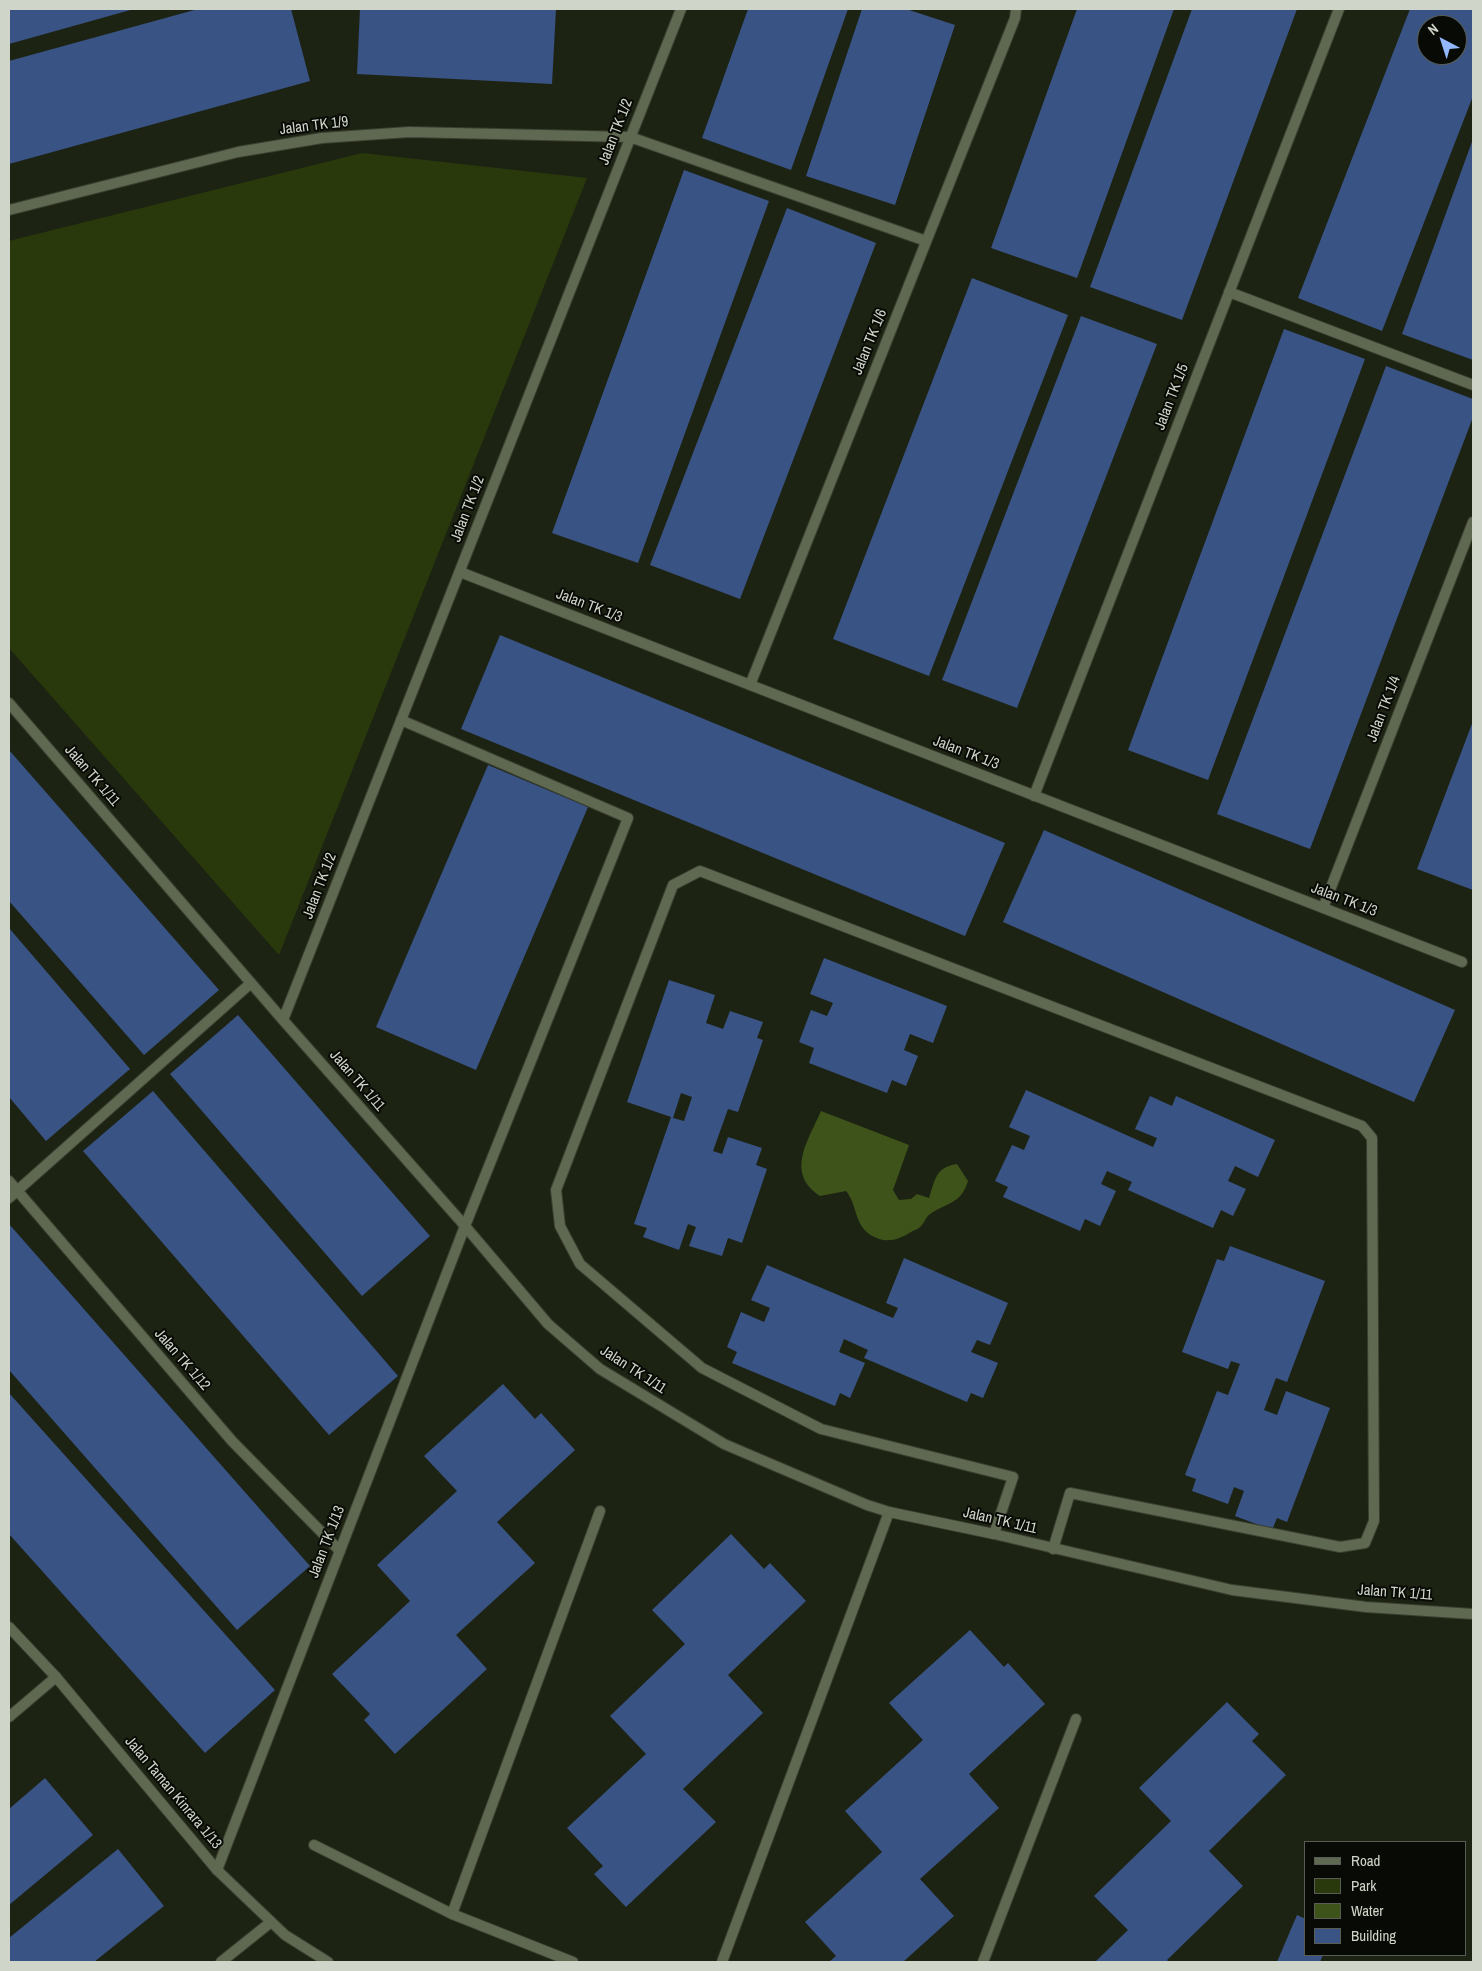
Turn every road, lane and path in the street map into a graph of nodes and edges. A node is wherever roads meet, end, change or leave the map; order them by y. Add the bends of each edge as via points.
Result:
1 (681, 9) edge
2 (1016, 9) edge
3 (1338, 9) edge
4 (630, 137) junction
5 (9, 210) edge
6 (926, 240) junction
7 (1229, 292) junction
8 (1473, 386) edge
9 (1473, 522) edge
10 (460, 572) junction
11 (750, 685) junction
12 (9, 703) edge
13 (401, 720) junction
14 (1034, 796) junction
15 (1323, 908) junction
16 (1462, 962) dead end
17 (251, 983) junction
18 (283, 1020) junction
19 (9, 1181) edge
20 (17, 1190) junction
21 (9, 1198) edge
22 (465, 1226) junction
23 (600, 1511) dead end
24 (889, 1512) junction
25 (994, 1534) junction
26 (1053, 1549) junction
27 (340, 1551) junction
28 (1473, 1614) edge
29 (9, 1627) edge
30 (56, 1677) junction
31 (9, 1717) edge
32 (1076, 1719) dead end
33 (314, 1845) dead end
34 (217, 1870) junction
35 (452, 1914) junction
36 (271, 1922) junction
37 (220, 1962) edge
38 (328, 1962) edge
39 (573, 1962) edge
40 (722, 1962) edge
41 (983, 1962) edge

1 - 4 street, Jalan TK 1/2
2 - 6 street, Jalan TK 1/6
3 - 7 street, Jalan TK 1/5
4 - 5 street, Jalan TK 1/9 via 409,132 322,138 238,152
4 - 6 street, Jalan TK 1/9
4 - 10 street, Jalan TK 1/2
6 - 11 street, Jalan TK 1/6
7 - 8 street
7 - 14 street, Jalan TK 1/5
9 - 15 street, Jalan TK 1/4
10 - 11 street, Jalan TK 1/3
10 - 13 street, Jalan TK 1/2
11 - 14 street, Jalan TK 1/3
12 - 17 street, Jalan TK 1/11
13 - 18 street, Jalan TK 1/2
13 - 22 street, Jalan TK 1/13 via 628,818
14 - 15 street, Jalan TK 1/3
15 - 16 street, Jalan TK 1/3
17 - 18 street, Jalan TK 1/11
17 - 20 street
18 - 22 street, Jalan TK 1/11
19 - 20 street, Jalan TK 1/12
20 - 21 street
20 - 27 street, Jalan TK 1/12 via 232,1441
22 - 24 street, Jalan TK 1/11 via 548,1324 600,1369 724,1444
22 - 27 street, Jalan TK 1/13
23 - 35 street
24 - 25 street, Jalan TK 1/11
24 - 40 street
25 - 26 street, Jalan TK 1/11
25 - 26 street via 1013,1478 821,1429 702,1368 580,1264 560,1226 556,1190 672,885 700,871 1362,1126 1372,1138 1374,1522 1365,1543 1340,1548 1070,1493
26 - 28 street, Jalan TK 1/11 via 1232,1590 1366,1607
27 - 34 street, Jalan TK 1/13
29 - 30 street, Jalan Taman Kinrara 1/13
30 - 31 street
30 - 34 street, Jalan Taman Kinrara 1/13
32 - 41 street
33 - 35 street
34 - 36 street, Jalan Taman Kinrara 1/13
35 - 39 street
36 - 37 street
36 - 38 street, Jalan Taman Kinrara 1/13 via 285,1935

